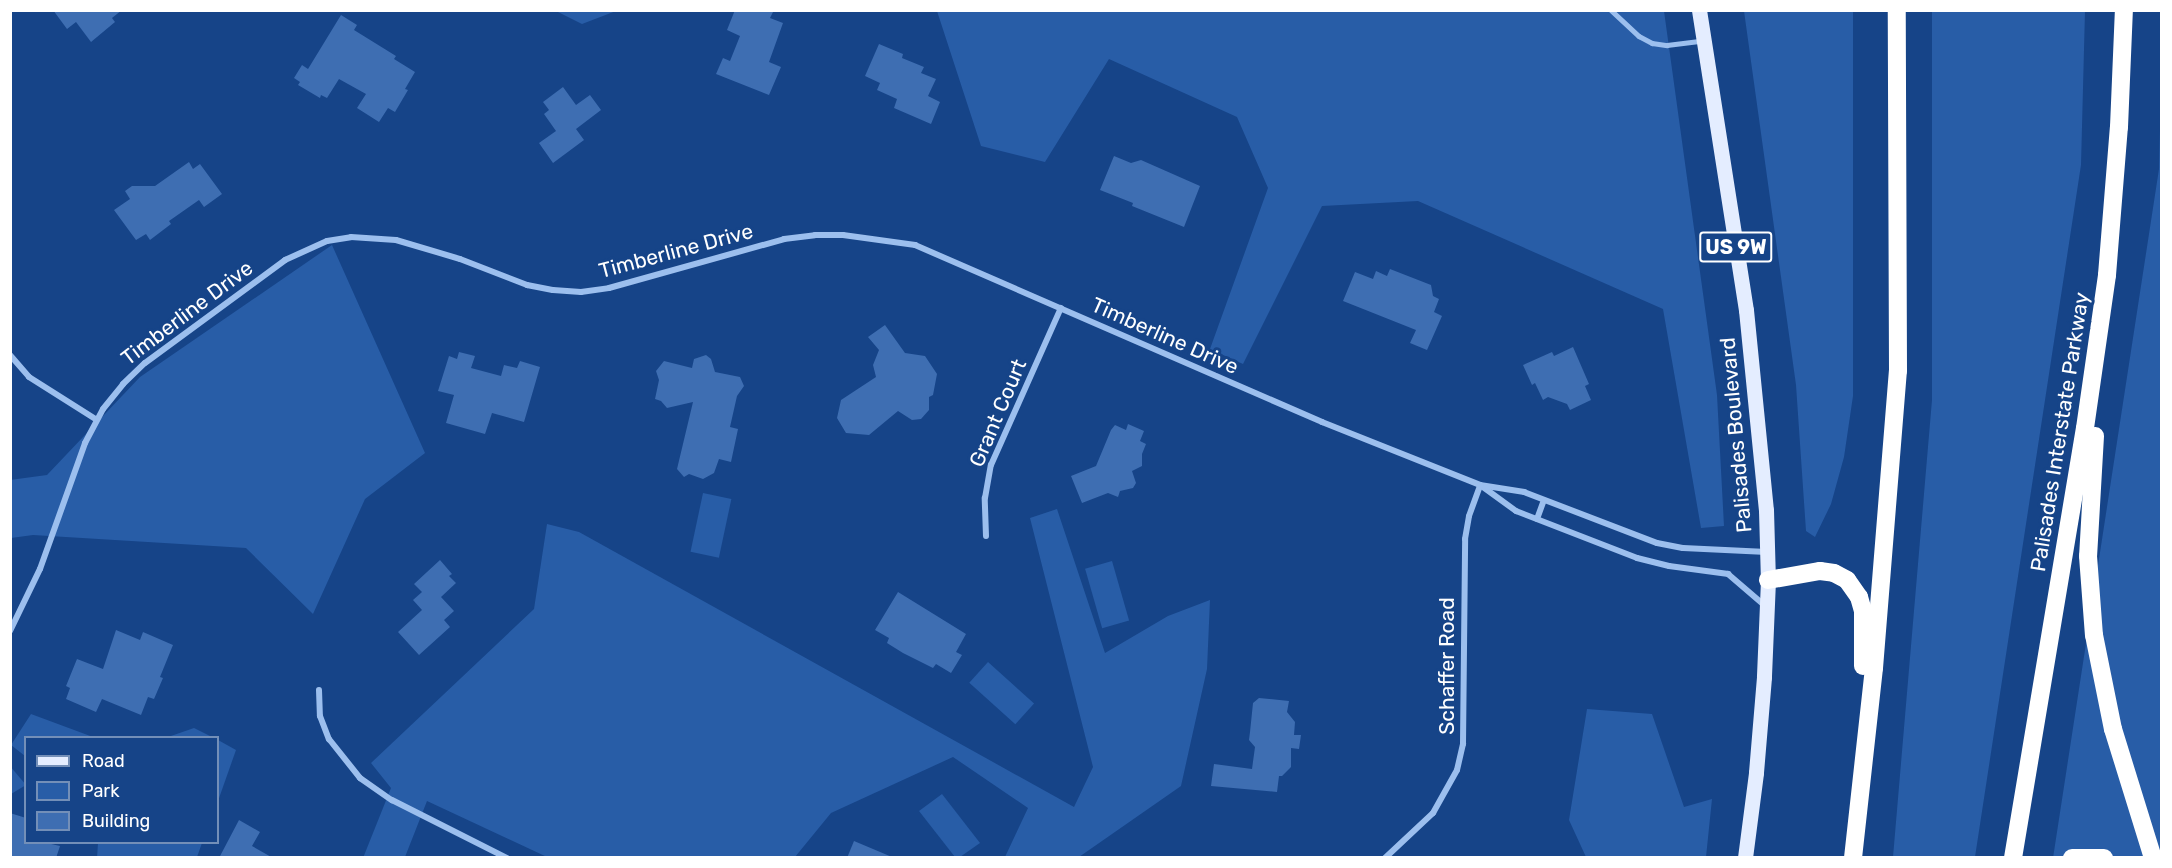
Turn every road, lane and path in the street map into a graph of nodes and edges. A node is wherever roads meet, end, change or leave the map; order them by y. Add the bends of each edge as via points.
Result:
1 (1611, 10) edge
2 (1699, 10) edge
3 (1897, 10) edge
4 (2124, 10) edge
5 (1704, 40) junction
6 (2107, 274) junction
7 (1060, 308) junction
8 (10, 355) edge
9 (97, 420) junction
10 (1480, 485) junction
11 (1544, 500) junction
12 (1537, 519) junction
13 (986, 536) dead end
14 (1767, 552) junction
15 (1768, 580) junction
16 (1767, 608) junction
17 (10, 631) edge
18 (319, 690) dead end
19 (1861, 795) junction
20 (507, 858) edge
21 (1385, 858) edge
22 (1745, 858) edge
23 (1853, 858) edge
24 (2013, 858) edge
25 (2072, 858) edge
26 (2104, 858) edge
27 (2153, 858) edge

1 - 5 lane via 1652,43
2 - 5 main road, Palisades Boulevard / US 9W
3 - 19 highway via 1898,370
4 - 6 highway, Palisades Interstate Parkway
5 - 14 main road, Palisades Boulevard / US 9W via 1751,352
6 - 24 highway, Palisades Interstate Parkway
6 - 27 highway via 2089,518 2092,620 2109,713
7 - 9 street, Timberline Drive via 915,245 843,235 784,239 609,288 581,292 527,285 396,240 351,237 327,241 285,260 145,363 123,384
7 - 10 street, Timberline Drive via 1322,423
7 - 13 street, Grant Court via 991,465 986,492
8 - 9 street via 29,377
9 - 17 street, Timberline Drive via 40,569
10 - 11 street, Timberline Drive via 1524,492
10 - 12 street, Timberline Drive via 1516,511
10 - 21 street, Schaffer Road via 1465,539 1463,744 1457,770 1433,813
11 - 12 street
11 - 14 street, Timberline Drive via 1657,543
12 - 16 street, Timberline Drive via 1637,558 1728,574
14 - 15 main road, Palisades Boulevard / US 9W
15 - 16 main road, Palisades Boulevard / US 9W
15 - 19 highway via 1827,572 1846,580 1859,597 1864,622
16 - 22 main road, Palisades Boulevard / US 9W via 1759,743
18 - 20 street via 320,716 330,739 360,778 392,800
19 - 23 highway
25 - 26 highway

